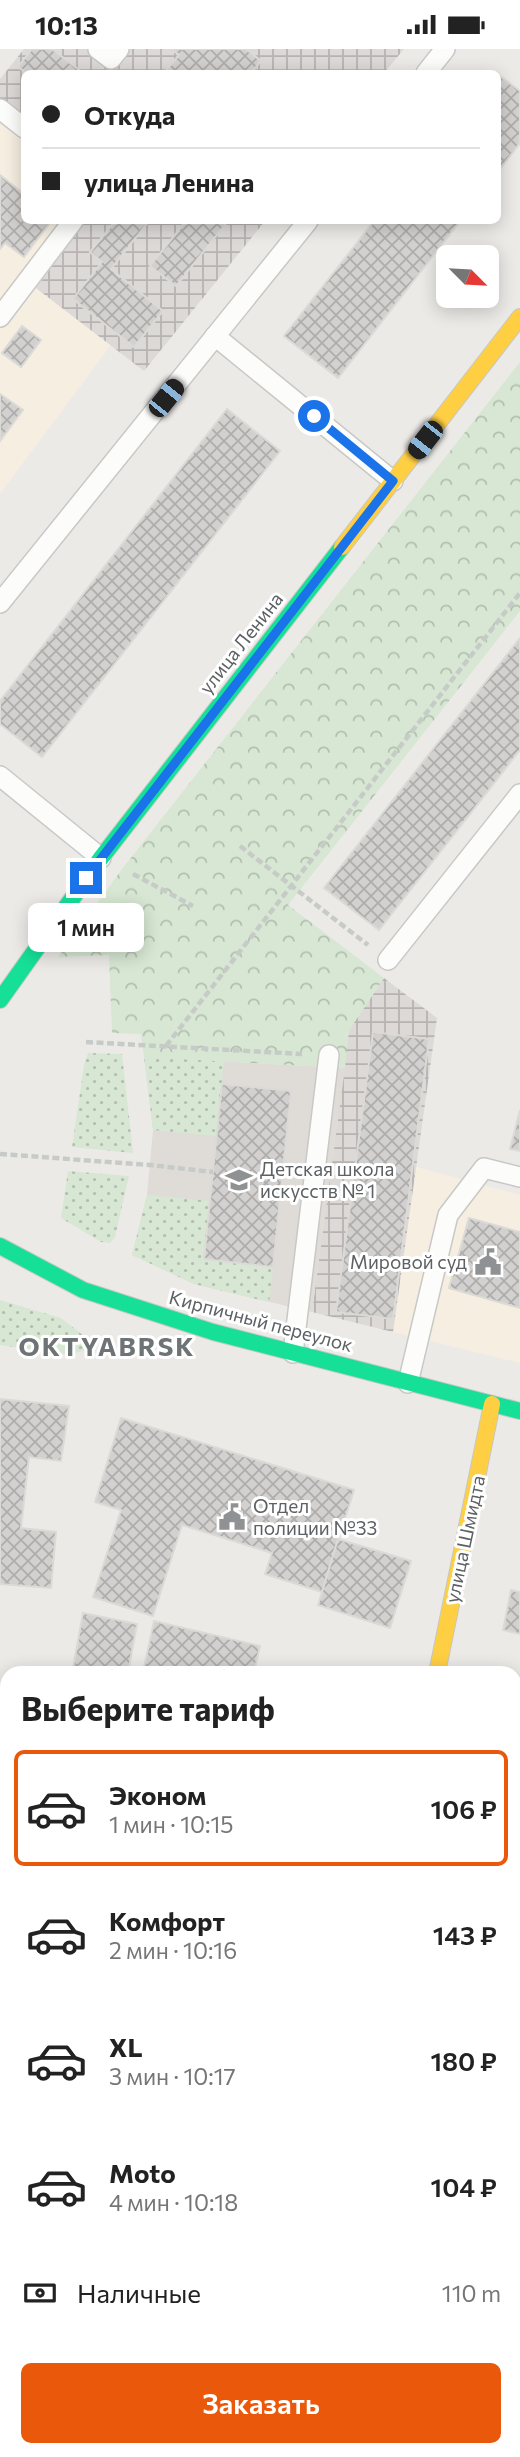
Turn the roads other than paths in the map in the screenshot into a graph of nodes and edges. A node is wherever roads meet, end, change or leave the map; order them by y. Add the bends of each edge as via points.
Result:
1 (98, 49) edge
2 (119, 49) edge
3 (445, 49) edge
4 (428, 70) edge
5 (0, 109) edge
6 (21, 126) edge
7 (71, 224) edge
8 (303, 224) edge
9 (0, 317) edge
10 (520, 317) edge
11 (215, 336) junction
12 (393, 481) junction
13 (0, 603) edge
14 (0, 776) edge
15 (520, 795) edge
16 (101, 858) junction
17 (388, 960) road end
18 (0, 1000) edge
19 (330, 1055) road end
20 (520, 1177) edge
21 (0, 1246) edge
22 (293, 1353) junction
23 (408, 1383) junction
24 (492, 1404) junction
25 (520, 1411) edge
26 (438, 1666) edge

1 - 2 lane via 111,59
3 - 4 lane
5 - 6 lane
7 - 9 lane
8 - 11 lane
10 - 12 street, улица Ленина
11 - 12 lane
11 - 13 lane
12 - 16 street, улица Ленина
14 - 16 lane
15 - 17 lane
16 - 18 street, улица Ленина
19 - 22 lane
20 - 23 lane via 484,1168 448,1215
21 - 22 street, Кирпичный переулок via 83,1290
22 - 23 street, Кирпичный переулок
23 - 24 street, Кирпичный переулок
24 - 25 street, Кирпичный переулок
24 - 26 street, улица Шмидта

